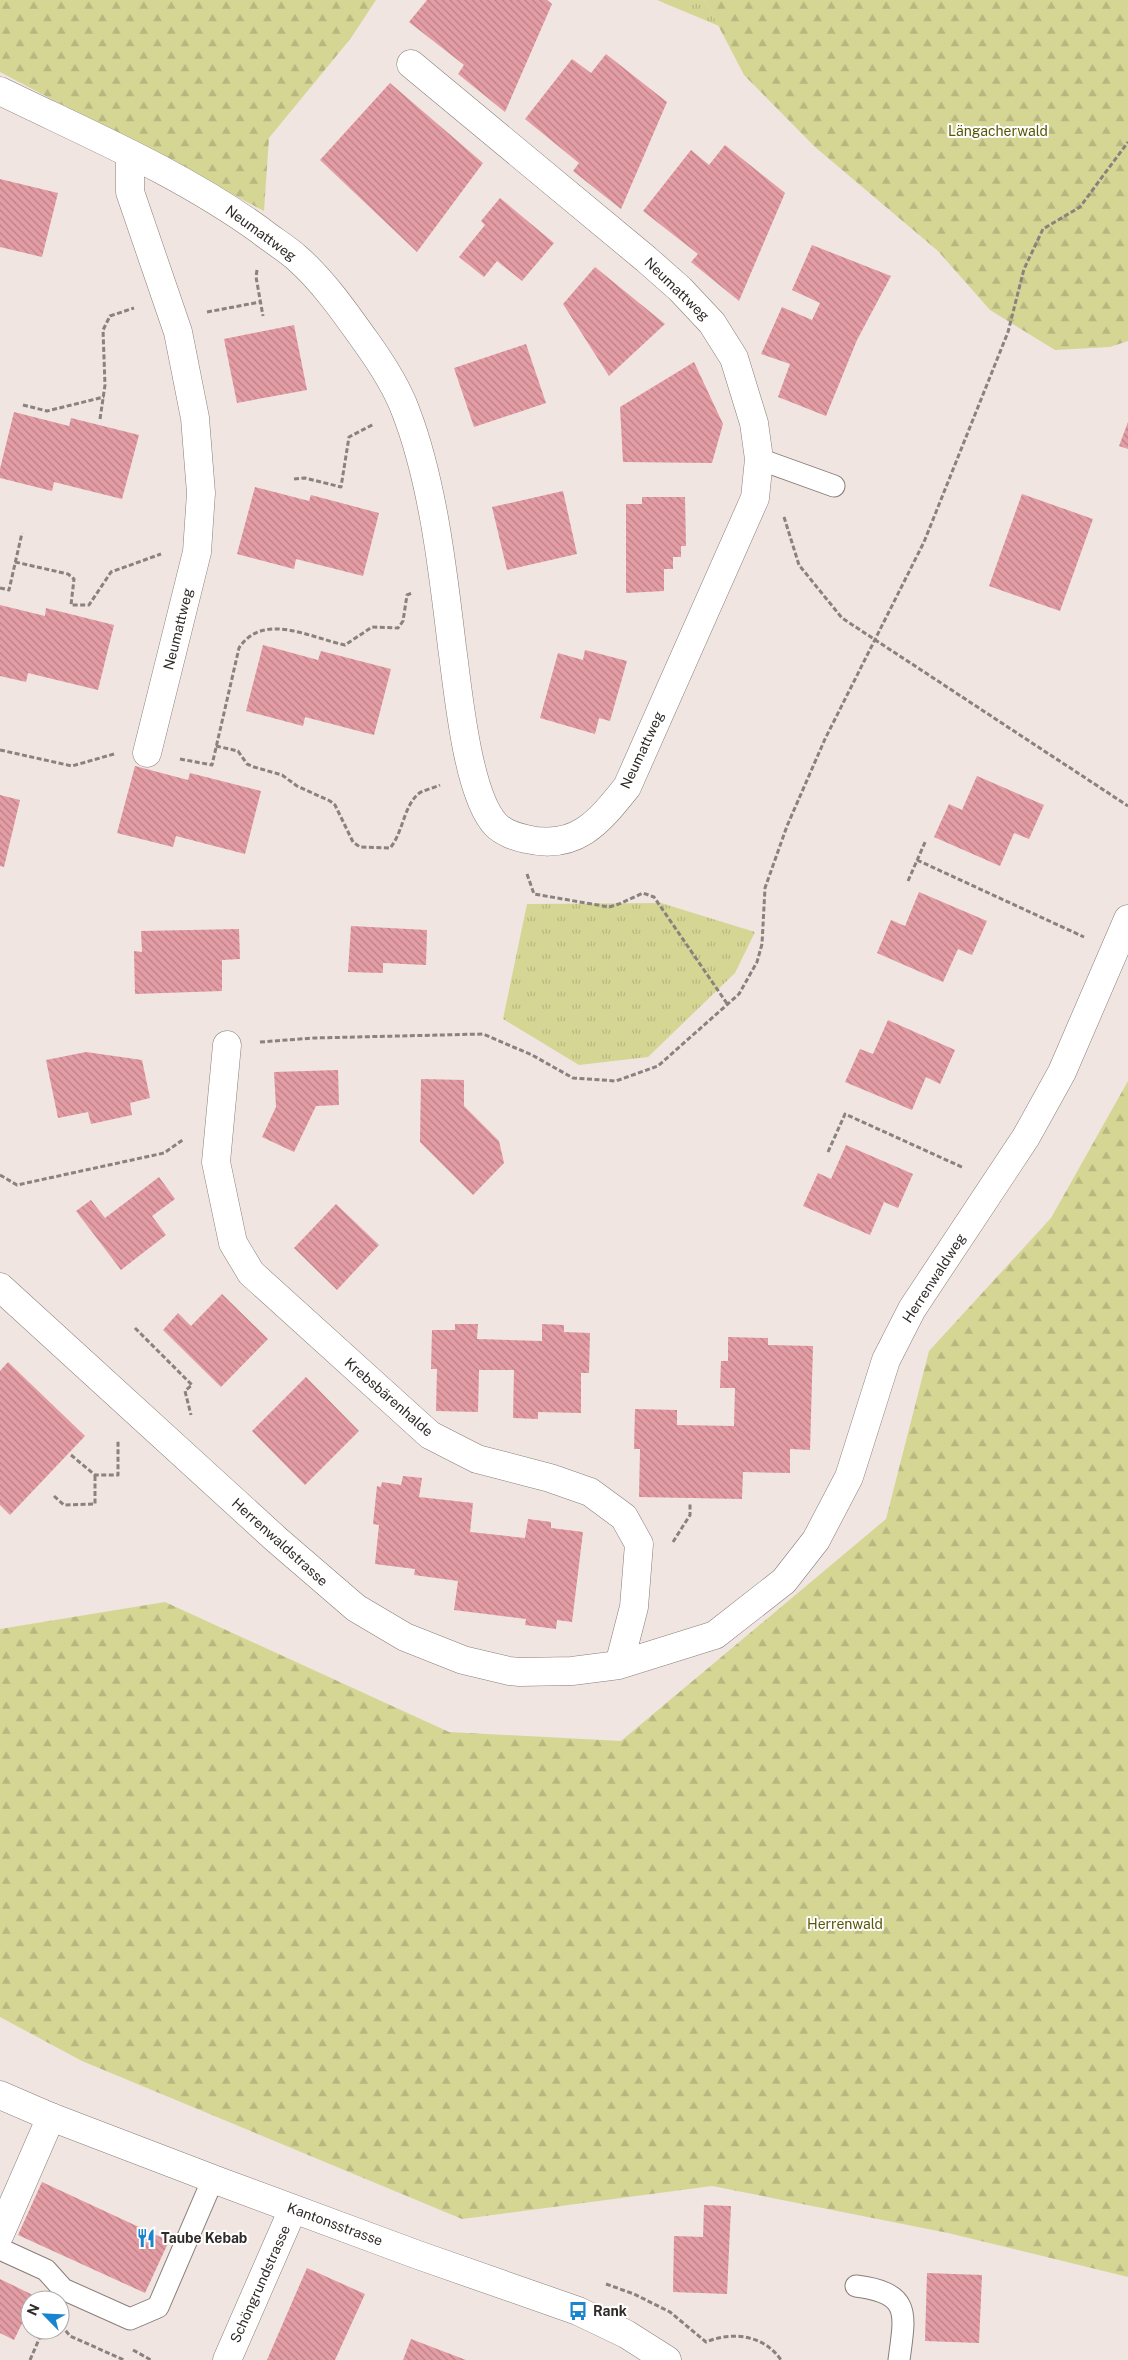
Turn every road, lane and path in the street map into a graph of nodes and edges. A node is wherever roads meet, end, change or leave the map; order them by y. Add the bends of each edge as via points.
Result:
1 (411, 64) dead end
2 (0, 91) edge
3 (1128, 142) edge
4 (130, 154) junction
5 (260, 264) dead end
6 (260, 302) junction
7 (127, 311) dead end
8 (201, 313) dead end
9 (263, 316) dead end
10 (104, 397) junction
11 (23, 406) dead end
12 (100, 419) dead end
13 (373, 424) dead end
14 (759, 458) junction
15 (294, 479) dead end
16 (834, 486) dead end
17 (782, 509) dead end
18 (22, 533) dead end
19 (166, 553) dead end
20 (15, 562) junction
21 (0, 588) edge
22 (407, 595) dead end
23 (874, 640) junction
24 (216, 746) junction
25 (0, 750) edge
26 (115, 753) dead end
27 (146, 753) dead end
28 (175, 758) dead end
29 (444, 784) dead end
30 (1128, 806) edge
31 (926, 840) dead end
32 (917, 860) junction
33 (526, 871) dead end
34 (908, 881) dead end
35 (1128, 919) edge
36 (1114, 952) junction
37 (728, 1004) junction
38 (227, 1044) joint
39 (220, 1115) junction
40 (828, 1152) dead end
41 (962, 1167) dead end
42 (0, 1175) edge
43 (0, 1287) edge
44 (135, 1328) dead end
45 (193, 1420) dead end
46 (71, 1454) dead end
47 (96, 1475) junction
48 (114, 1475) dead end
49 (54, 1496) dead end
50 (690, 1503) dead end
51 (671, 1550) dead end
52 (619, 1665) junction
53 (0, 2095) edge
54 (51, 2117) junction
55 (213, 2179) junction
56 (293, 2209) junction
57 (0, 2234) edge
58 (0, 2248) edge
59 (856, 2286) dead end
60 (70, 2336) edge
61 (39, 2340) edge
62 (706, 2342) dead end
63 (30, 2360) edge
64 (124, 2360) edge
65 (227, 2360) edge
66 (667, 2360) edge
67 (781, 2360) edge
68 (899, 2360) edge

1 - 14 street, Neumattweg via 680,289 712,323 734,358 747,394
2 - 4 street, Neumattweg
3 - 23 path via 1080,206 1043,229 1024,270 1008,332 924,542
4 - 14 street, Neumattweg via 240,216 297,257 338,303 377,357 406,410 426,475 463,728 473,773 483,803 496,825 514,836 549,842 574,837 600,821 627,787 755,498
4 - 27 street, Neumattweg via 130,192 178,332 195,418 201,494 197,552
5 - 6 path via 256,277
6 - 8 path
6 - 9 path
7 - 10 path via 110,316 103,330
10 - 11 path via 47,410
10 - 12 path
13 - 15 path via 349,437 341,487 305,478
14 - 16 lane
17 - 23 path via 799,565 842,618
18 - 20 path
19 - 20 path via 111,572 89,605 71,605 74,579 68,574
20 - 21 path via 9,590
22 - 24 path via 403,621 398,628 372,627 345,645 274,628 259,630 246,638 239,648
23 - 30 path
23 - 37 path via 787,826 765,888 762,944 757,962 739,994
24 - 28 path via 212,765
24 - 29 path via 238,751 254,768 282,775 297,786 330,801 360,847 390,848 418,794
25 - 26 path via 72,766
31 - 32 path
32 - 34 path
32 - 36 path
33 - 37 path via 534,894 609,907 643,893 654,897
35 - 36 street, Herrenwaldweg
36 - 52 street, Herrenwaldweg via 1062,1072 1026,1138 907,1317 886,1360 849,1477 816,1540 784,1581 715,1635
37 - 38 path via 658,1066 616,1082 573,1078 532,1055 483,1034 314,1038
38 - 39 street, Krebsbärenhalde
39 - 42 path via 164,1153 17,1185
39 - 52 street, Krebsbärenhalde via 216,1162 233,1243 251,1273 430,1435 477,1459 590,1492 624,1517 639,1544 634,1607
40 - 41 path via 845,1114
43 - 52 street, Herrenwaldstrasse via 356,1608 405,1637 463,1660 509,1672
44 - 45 path via 192,1385 185,1392
46 - 47 path
47 - 48 path
47 - 49 path via 95,1504 64,1504
50 - 51 path via 690,1515
53 - 54 street, Kantonsstrasse
54 - 55 street, Kantonsstrasse
54 - 57 street
55 - 56 street, Kantonsstrasse
55 - 58 lane via 158,2307 140,2317 130,2319 63,2288 46,2270
56 - 65 street, Schöngrundstrasse
56 - 66 street, Kantonsstrasse via 578,2311 626,2334
59 - 68 lane via 874,2288 900,2304 905,2319
60 - 64 path
61 - 63 path
62 - 67 path via 720,2337 745,2337 761,2341

